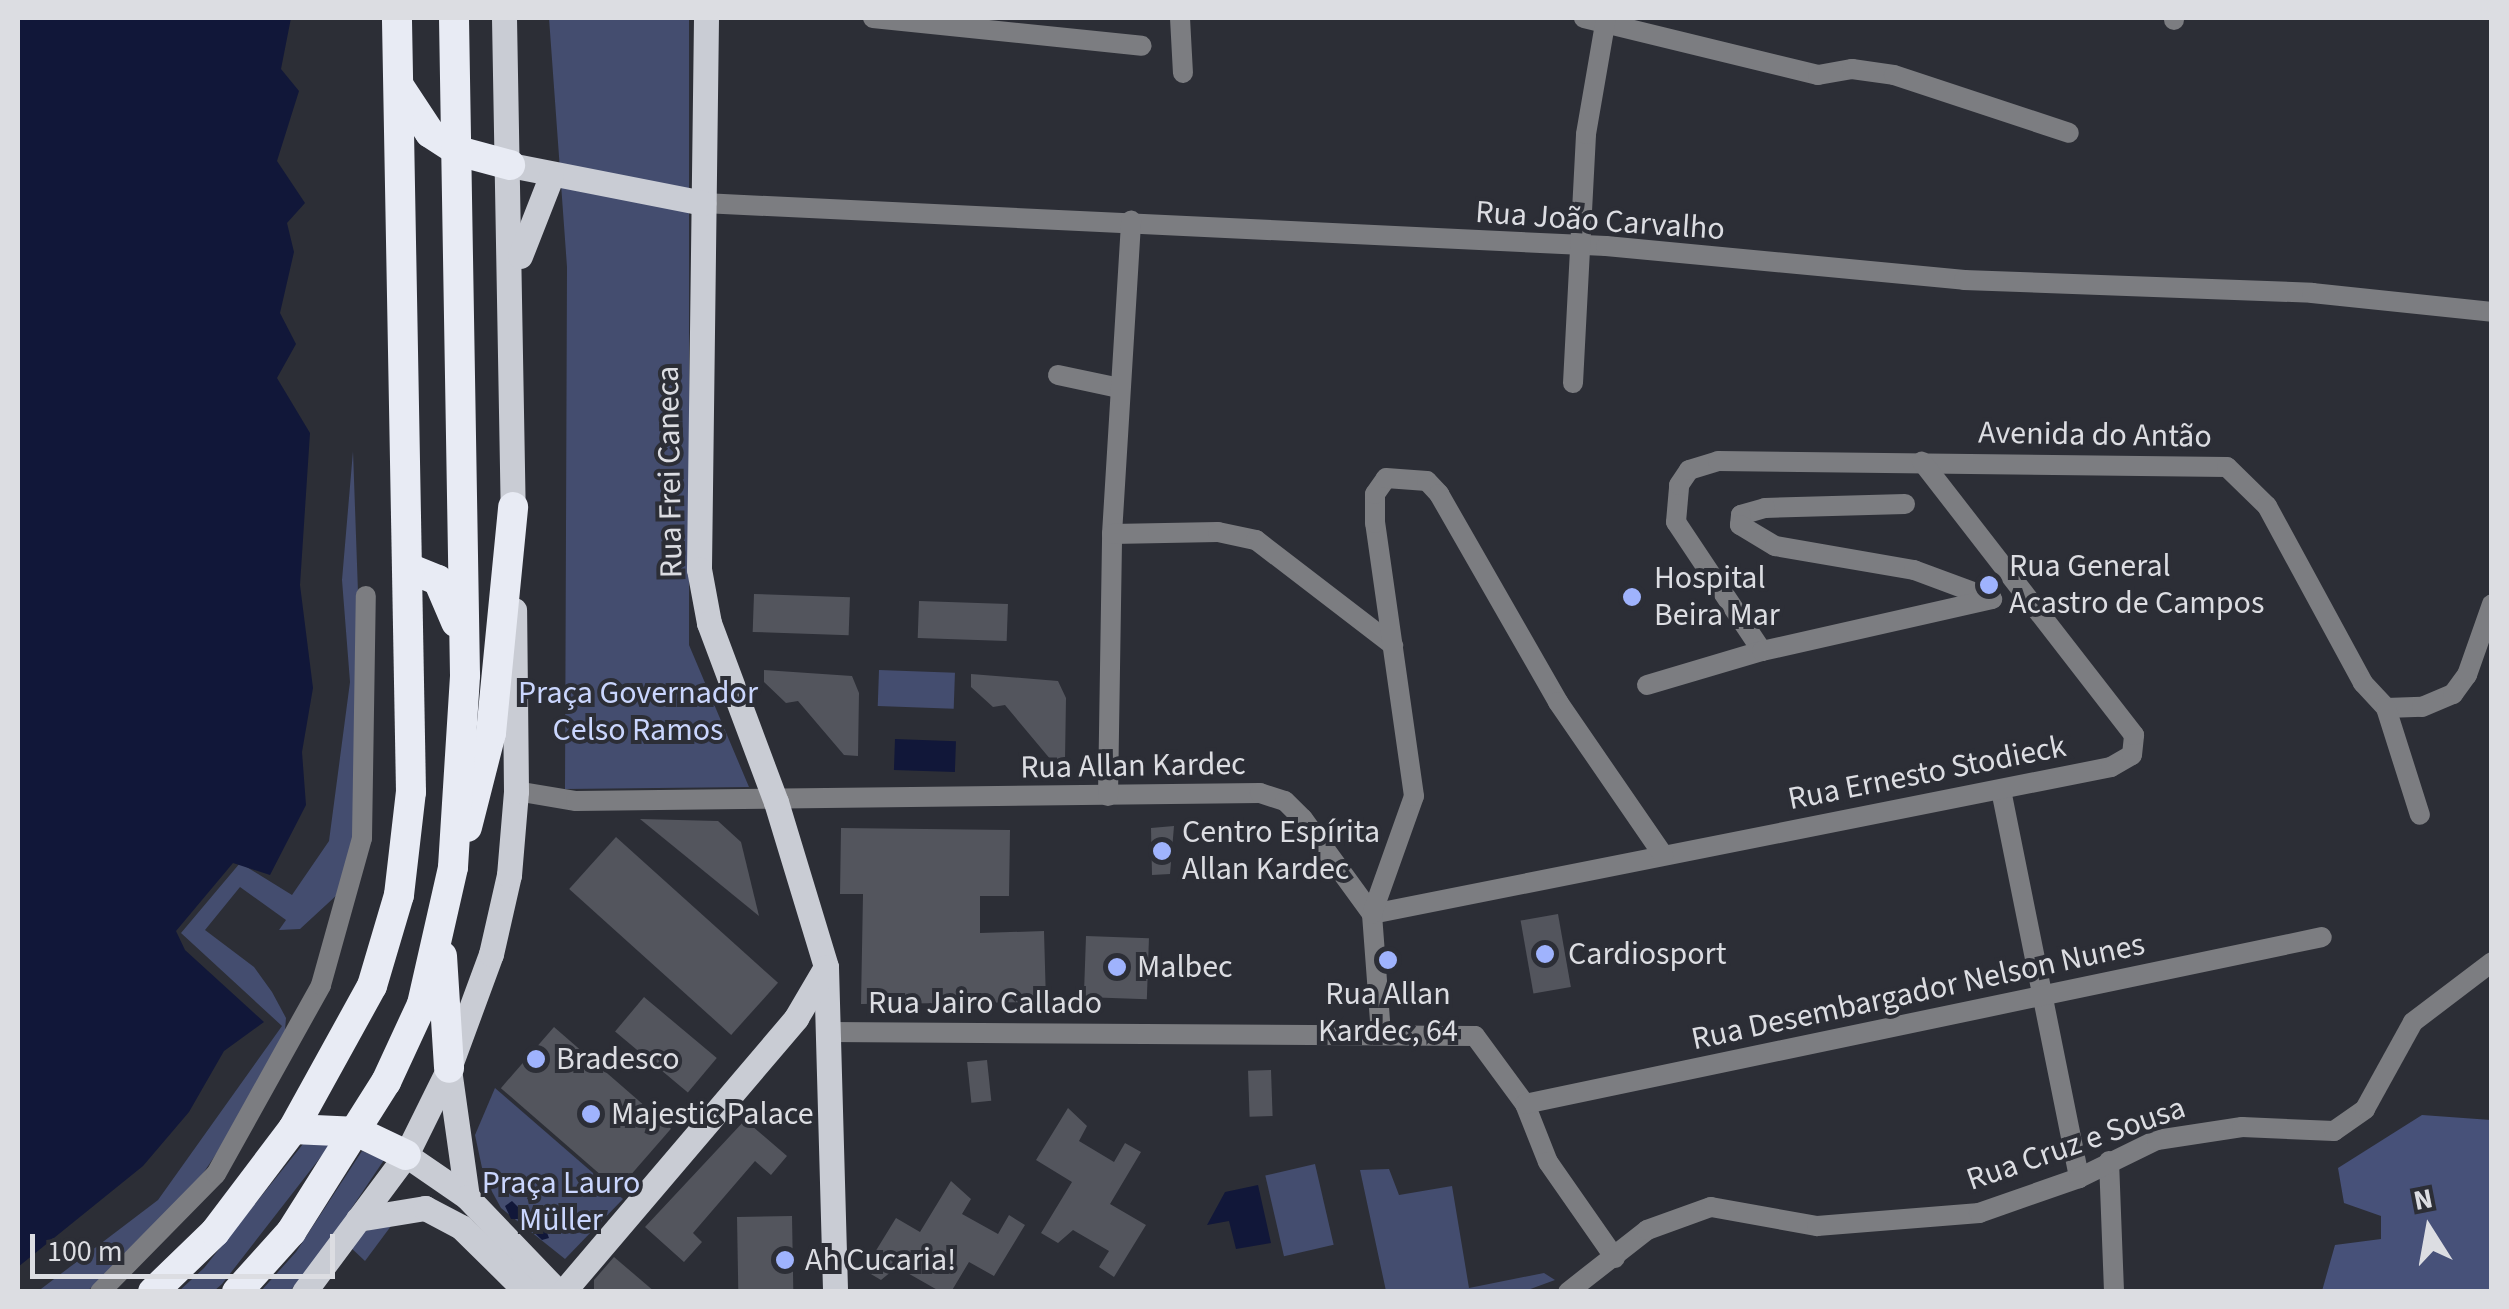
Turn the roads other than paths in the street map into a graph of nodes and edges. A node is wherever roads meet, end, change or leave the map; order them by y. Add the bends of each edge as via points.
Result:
1 (397, 18) edge
2 (454, 18) edge
3 (504, 18) edge
4 (706, 18) edge
5 (873, 18) edge
6 (1180, 18) edge
7 (1598, 19) edge
8 (1142, 46) dead end
9 (1183, 73) dead end
10 (398, 83) junction
11 (2069, 133) dead end
12 (458, 151) junction
13 (510, 166) junction
14 (551, 177) junction
15 (704, 203) junction
16 (1131, 221) junction
17 (1582, 244) junction
18 (513, 281) junction
19 (2492, 312) edge
20 (1058, 375) dead end
21 (1572, 383) dead end
22 (1118, 388) junction
23 (1922, 462) junction
24 (1906, 504) dead end
25 (513, 507) junction
26 (1112, 534) junction
27 (408, 568) junction
28 (2018, 593) junction
29 (366, 596) dead end
30 (1992, 599) junction
31 (2492, 604) edge
32 (1393, 645) junction
33 (1762, 651) junction
34 (465, 675) junction
35 (1647, 685) dead end
36 (2386, 708) junction
37 (2001, 790) junction
38 (516, 792) junction
39 (1108, 796) junction
40 (776, 802) junction
41 (2420, 815) dead end
42 (1663, 854) junction
43 (452, 867) junction
44 (1372, 914) junction
45 (440, 924) junction
46 (2322, 936) dead end
47 (2492, 962) edge
48 (826, 967) junction
49 (2042, 998) junction
50 (830, 1032) junction
51 (1381, 1034) junction
52 (449, 1068) junction
53 (1525, 1104) junction
54 (293, 1129) junction
55 (358, 1132) junction
56 (406, 1155) junction
57 (2109, 1160) junction
58 (2079, 1178) junction
59 (467, 1197) junction
60 (358, 1219) junction
61 (1615, 1258) junction
62 (100, 1292) edge
63 (153, 1292) edge
64 (237, 1292) edge
65 (304, 1292) edge
66 (527, 1292) edge
67 (561, 1292) edge
68 (835, 1292) edge
69 (1568, 1292) edge
70 (2114, 1292) edge

1 - 10 highway
2 - 12 highway
3 - 13 main road
4 - 15 main road, Rua Frei Caneca
5 - 8 street
6 - 9 street
7 - 11 street via 1818,75 1852,69 1894,76
7 - 17 street
10 - 12 highway via 430,134
10 - 27 highway
12 - 13 highway
12 - 34 highway
13 - 14 main road
13 - 18 main road
14 - 15 main road
14 - 18 main road
15 - 16 street, Rua João Carvalho
15 - 40 main road, Rua Frei Caneca via 699,569 709,623
16 - 17 street, Rua João Carvalho
16 - 22 street
17 - 19 street, Rua João Carvalho via 1964,280 2312,293
17 - 21 street
18 - 25 main road
20 - 22 street
22 - 26 street
23 - 28 street, Rua Ernesto Stodieck
23 - 33 street via 1733,460 1689,470 1679,485 1676,522
23 - 36 street, Avenida do Antão via 2228,467 2268,506 2363,684
24 - 30 street via 1765,508 1741,515 1740,525 1775,546 1914,570
25 - 38 main road
25 - 43 highway via 492,732 479,795
26 - 32 street via 1218,532 1256,540
26 - 39 street
27 - 34 highway via 438,580 453,605
27 - 54 highway via 411,792 399,895 372,986
28 - 30 street
28 - 37 street, Rua Ernesto Stodieck via 2134,736 2134,747 2132,756 2111,767
29 - 62 street via 362,838 321,985 216,1174
30 - 33 street
31 - 36 street via 2467,675 2452,694 2422,707
32 - 42 street via 1375,494 1386,478 1406,475 1427,481 1439,494 1558,702
32 - 44 street via 1414,796
33 - 35 street
34 - 43 highway
36 - 41 street
37 - 42 street, Rua Ernesto Stodieck
37 - 49 street
38 - 40 street via 576,801
38 - 52 main road via 509,875 491,954
39 - 40 street, Rua Allan Kardec
39 - 44 street, Rua Allan Kardec via 1260,794 1285,801
40 - 48 main road, Rua Frei Caneca
42 - 44 street, Rua Ernesto Stodieck
43 - 45 highway
44 - 51 street
45 - 52 highway
45 - 55 highway via 422,1004
46 - 49 street, Rua Desembargador Nelson Nunes
47 - 57 street, Rua Cruz e Sousa via 2413,1022 2352,1124 2334,1131 2204,1130
48 - 50 main road, Rua Frei Caneca
48 - 67 main road via 796,1018
49 - 53 street, Rua Desembargador Nelson Nunes
49 - 58 street
50 - 51 street, Rua Jairo Callado
50 - 68 main road, Rua Frei Caneca
51 - 53 street, Rua Jairo Callado via 1476,1036
52 - 56 main road
52 - 59 main road
53 - 61 street, Rua Jairo Callado via 1548,1162
54 - 55 highway
54 - 63 highway via 214,1232
55 - 56 highway
55 - 64 highway via 290,1232
56 - 59 main road
56 - 60 main road
57 - 58 street, Rua Cruz e Sousa
57 - 70 street
58 - 61 street, Rua Cruz e Sousa via 1978,1213 1816,1226 1710,1207 1647,1230
59 - 67 main road
60 - 65 main road
60 - 66 main road via 425,1208 460,1228
61 - 69 street, Rua Cruz e Sousa

